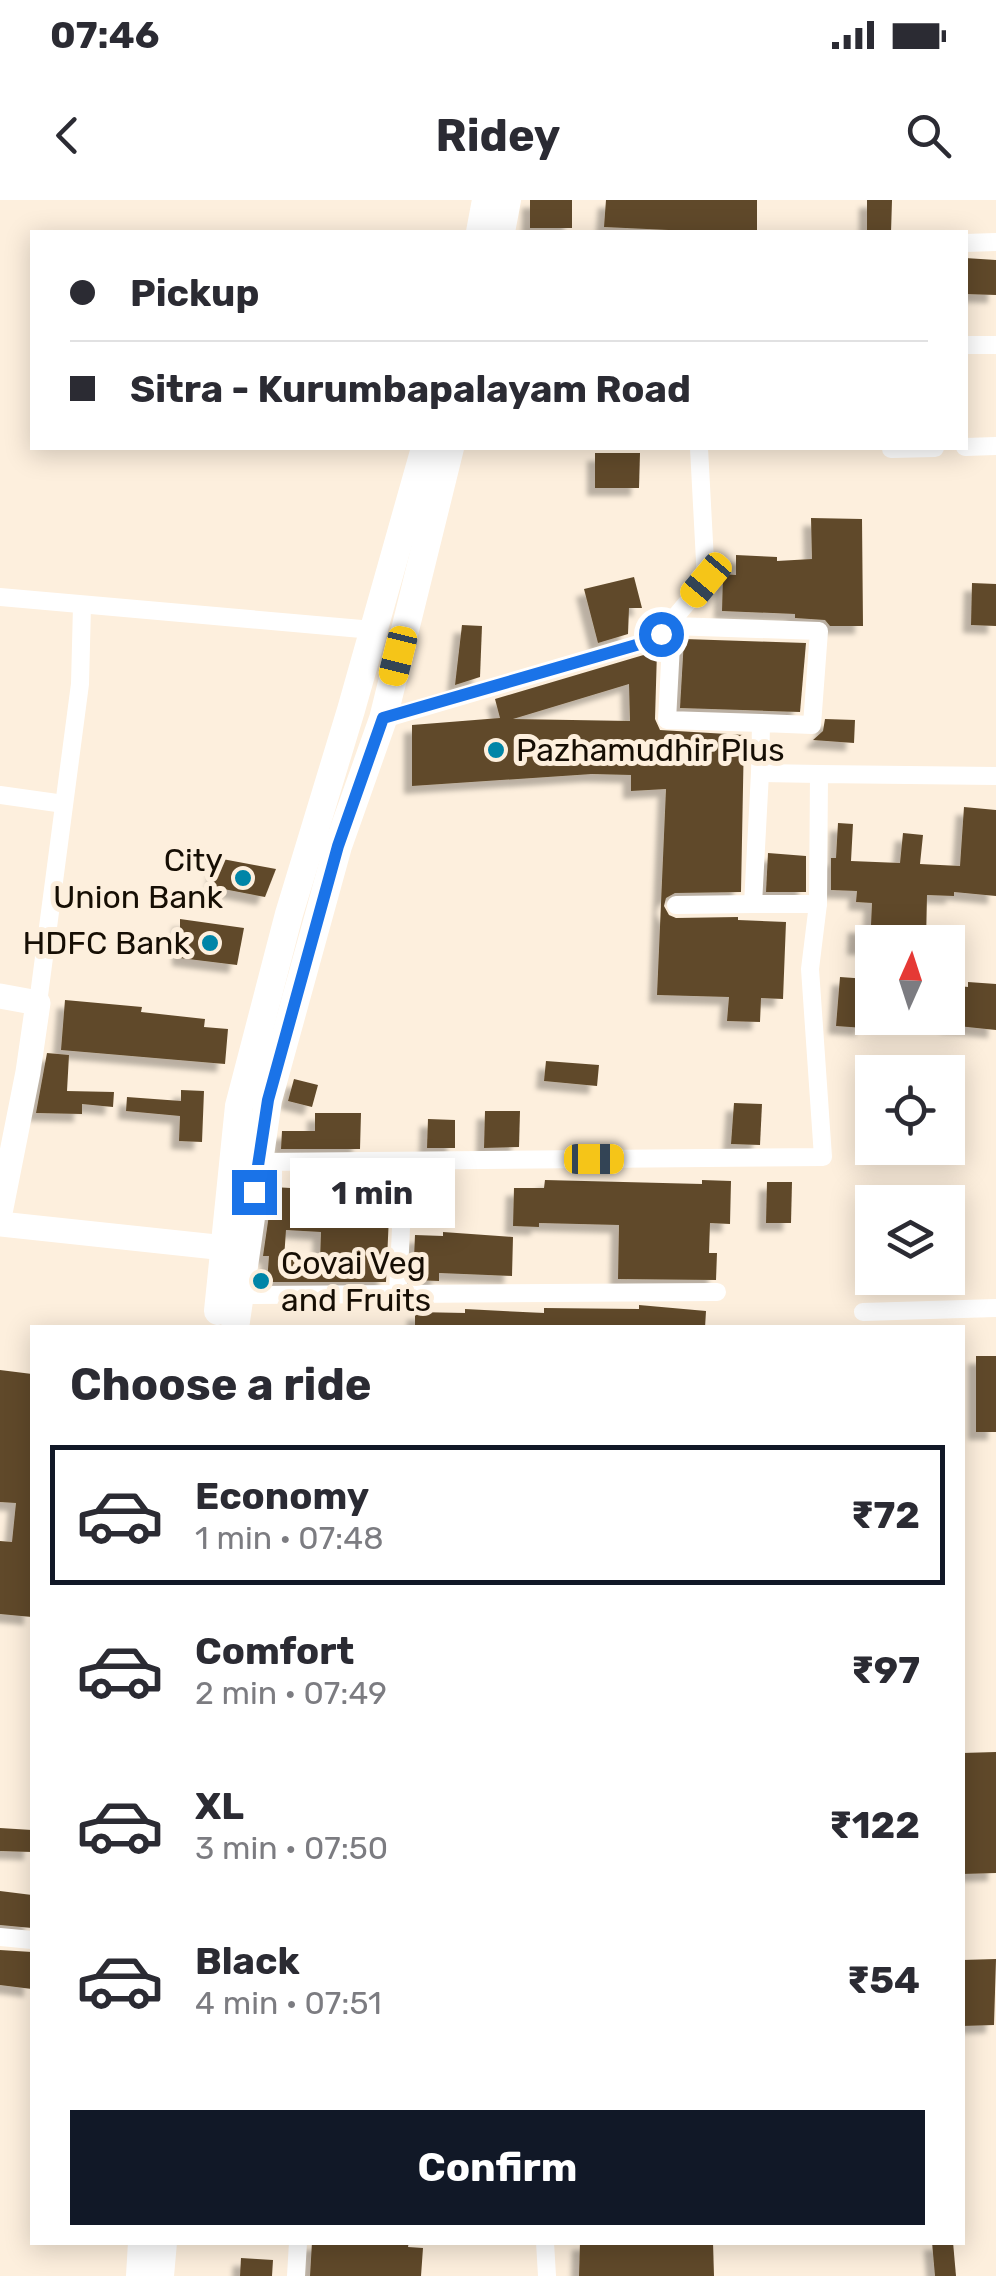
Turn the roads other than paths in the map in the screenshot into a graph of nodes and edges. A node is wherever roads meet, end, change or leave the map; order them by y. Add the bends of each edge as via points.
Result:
1 (486, 200) edge
2 (507, 200) edge
3 (480, 230) edge
4 (502, 230) edge
5 (996, 242) edge
6 (968, 243) edge
7 (968, 345) edge
8 (996, 345) edge
9 (968, 446) edge
10 (996, 446) edge
11 (424, 450) edge
12 (450, 450) edge
13 (699, 450) edge
14 (0, 596) edge
15 (82, 606) junction
16 (373, 630) junction
17 (383, 718) junction
18 (761, 723) junction
19 (760, 772) junction
20 (819, 774) junction
21 (996, 776) edge
22 (0, 796) edge
23 (64, 804) junction
24 (753, 904) junction
25 (818, 904) junction
26 (676, 906) dead end
27 (0, 996) edge
28 (38, 1003) junction
29 (404, 1161) junction
30 (259, 1162) junction
31 (0, 1213) edge
32 (0, 1224) edge
33 (234, 1249) junction
34 (717, 1292) dead end
35 (398, 1294) junction
36 (238, 1295) junction
37 (996, 1308) edge
38 (863, 1312) dead end
39 (218, 1325) edge
40 (235, 1325) edge
41 (0, 1937) edge
42 (30, 1940) edge
43 (142, 2245) edge
44 (162, 2245) edge
45 (298, 2245) edge
46 (545, 2245) edge
47 (140, 2276) edge
48 (160, 2276) edge
49 (296, 2276) edge
50 (547, 2276) edge

1 - 3 main road
2 - 4 main road
5 - 6 street
7 - 8 street
9 - 10 street
11 - 16 main road
12 - 17 main road
13 - 17 street via 706,580 661,634
14 - 15 street
15 - 16 street
15 - 23 street via 80,684
16 - 33 main road via 239,1106
17 - 30 main road via 338,846 268,1100
18 - 18 street via 667,720 672,626 819,631 812,725
18 - 19 street
19 - 20 street
19 - 24 street
20 - 21 street
20 - 25 street
22 - 23 street
23 - 28 street
24 - 25 street
24 - 26 street
25 - 29 street via 810,968 823,1157
27 - 28 street
28 - 31 street
29 - 30 street
29 - 35 street
30 - 33 main road
32 - 33 street
33 - 36 main road
33 - 39 main road
34 - 35 street
35 - 36 street
36 - 40 main road
37 - 38 street
41 - 42 street
43 - 47 main road
44 - 48 main road
45 - 49 street
46 - 50 street

